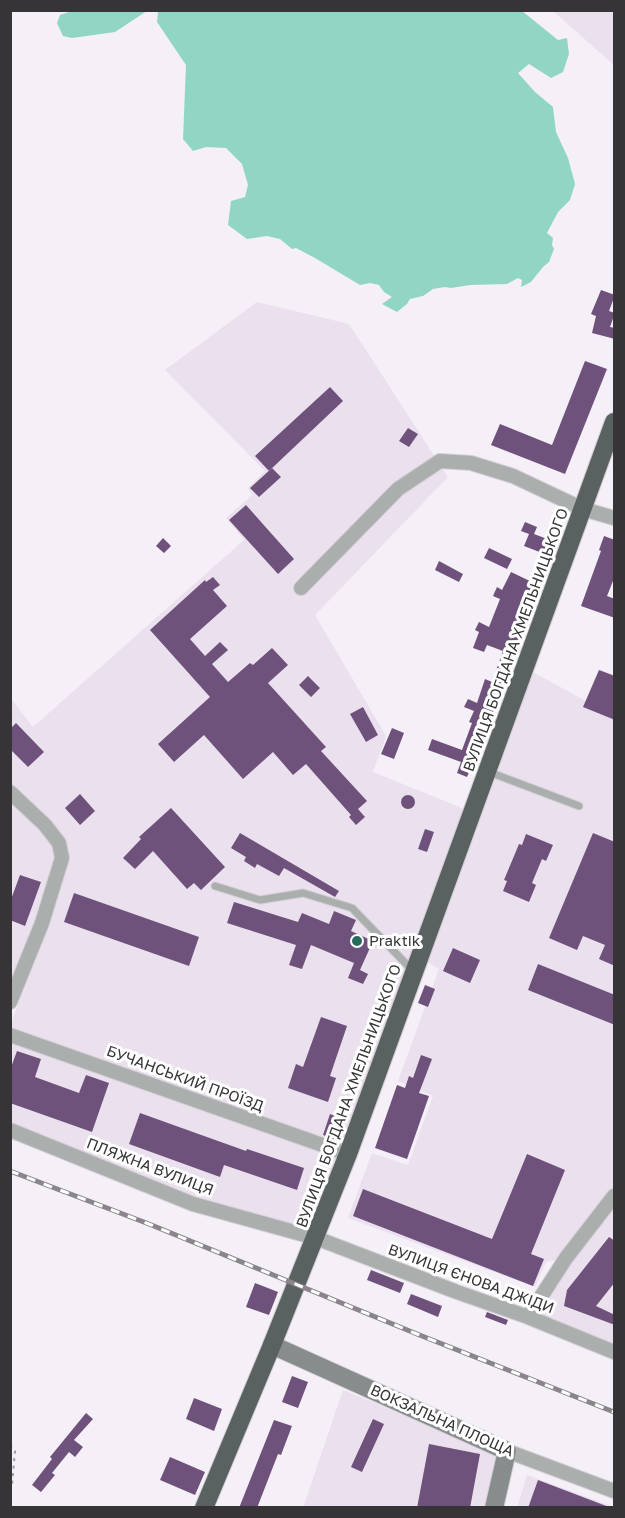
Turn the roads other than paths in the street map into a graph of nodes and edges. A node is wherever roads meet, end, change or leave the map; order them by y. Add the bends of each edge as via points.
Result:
1 (615, 422) edge
2 (583, 509) junction
3 (615, 518) edge
4 (301, 588) dead end
5 (488, 771) junction
6 (10, 792) edge
7 (579, 806) dead end
8 (215, 886) dead end
9 (414, 973) junction
10 (10, 1002) edge
11 (10, 1035) edge
12 (10, 1130) edge
13 (348, 1154) junction
14 (615, 1196) edge
15 (316, 1238) junction
16 (528, 1317) junction
17 (272, 1345) junction
18 (615, 1352) edge
19 (507, 1451) junction
20 (615, 1491) edge
21 (204, 1508) edge
22 (494, 1508) edge

1 - 2 highway, ВУЛИЦЯ БОГДАНА ХМЕЛЬНИЦЬКОГО
2 - 3 street
2 - 4 street via 513,476 471,463 440,460 398,489
2 - 5 highway, ВУЛИЦЯ БОГДАНА ХМЕЛЬНИЦЬКОГО
5 - 7 lane
5 - 9 highway, ВУЛИЦЯ БОГДАНА ХМЕЛЬНИЦЬКОГО
6 - 10 street via 45,825 59,843 62,858
8 - 9 lane via 260,900 303,893 352,908
9 - 13 highway, ВУЛИЦЯ БОГДАНА ХМЕЛЬНИЦЬКОГО
11 - 13 street, БУЧАНСЬКИЙ ПРОЇЗД
12 - 15 street, ПЛЯЖНА ВУЛИЦЯ via 193,1204
13 - 15 highway, ВУЛИЦЯ БОГДАНА ХМЕЛЬНИЦЬКОГО
14 - 16 street via 566,1258
15 - 16 street, ВУЛИЦЯ ЄНОВА ДЖІДИ
15 - 17 highway, ВУЛИЦЯ БОГДАНА ХМЕЛЬНИЦЬКОГО
16 - 18 street, ВУЛИЦЯ ЄНОВА ДЖІДИ
17 - 19 street, ВОКЗАЛЬНА ПЛОЩА
17 - 21 highway, ВУЛИЦЯ БОГДАНА ХМЕЛЬНИЦЬКОГО
19 - 20 street, ВОКЗАЛЬНА ПЛОЩА
19 - 22 street

